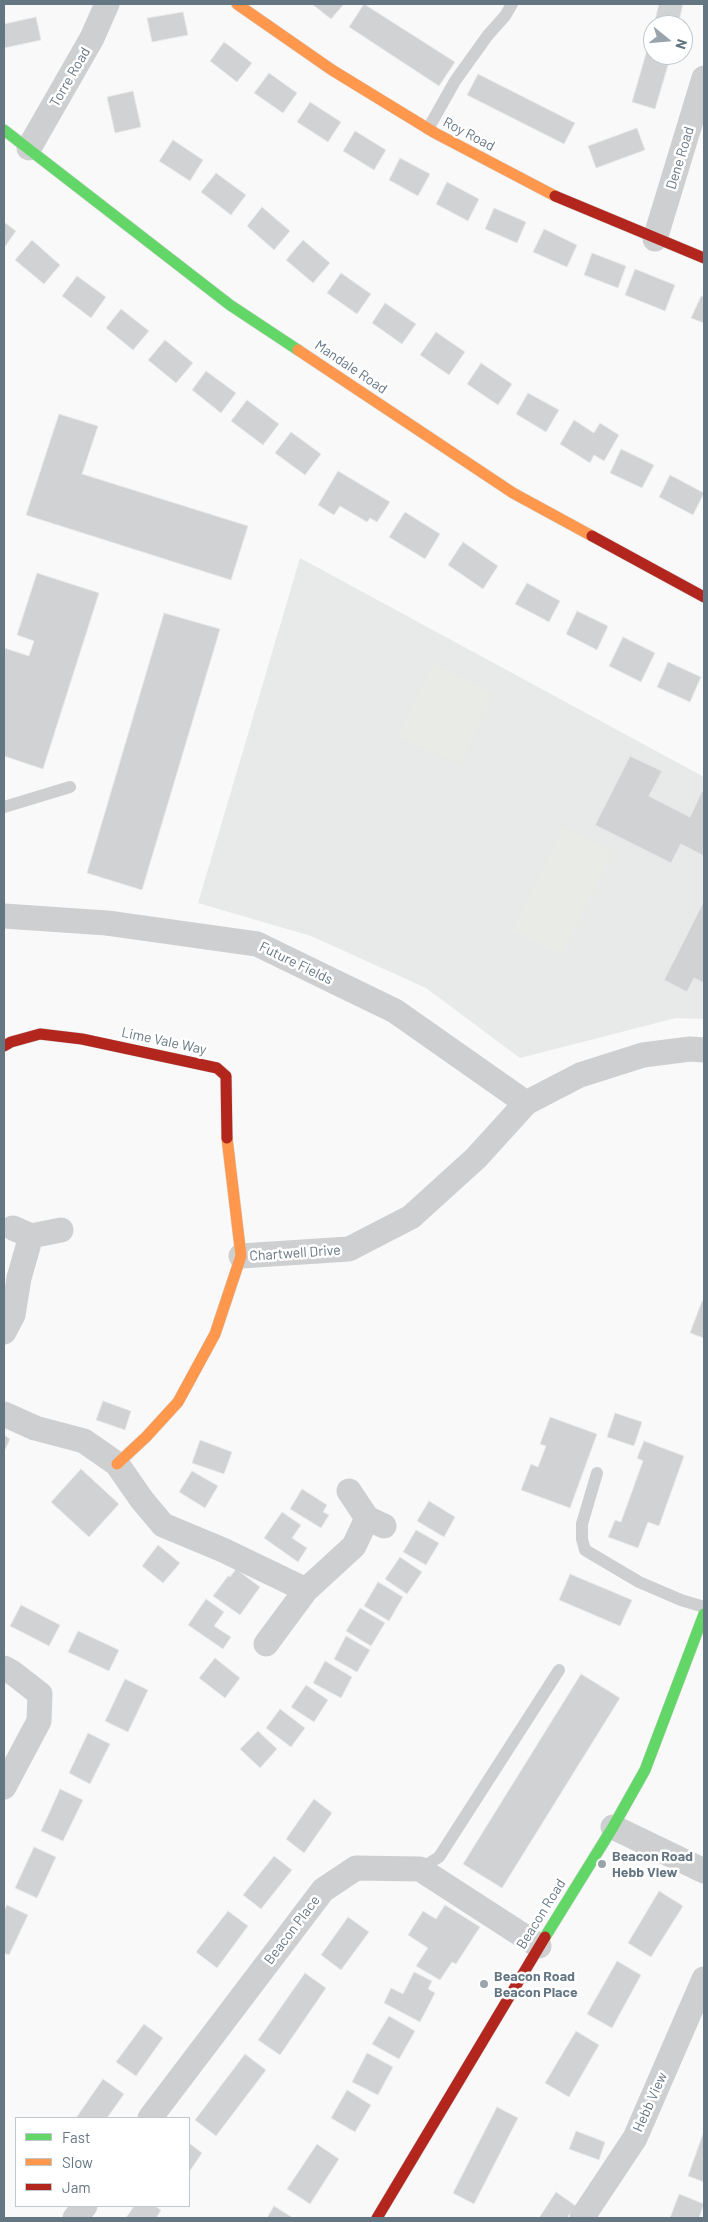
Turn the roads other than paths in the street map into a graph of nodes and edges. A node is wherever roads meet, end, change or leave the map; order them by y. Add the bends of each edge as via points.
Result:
1 (108, 4) edge
2 (237, 4) edge
3 (512, 4) edge
4 (704, 78) edge
5 (428, 129) junction
6 (4, 130) edge
7 (28, 148) junction
8 (655, 239) junction
9 (704, 258) edge
10 (704, 597) edge
11 (70, 787) dead end
12 (4, 807) edge
13 (4, 916) edge
14 (4, 1046) edge
15 (704, 1050) edge
16 (526, 1102) junction
17 (61, 1230) dead end
18 (241, 1256) junction
19 (4, 1332) edge
20 (4, 1414) edge
21 (117, 1464) junction
22 (597, 1473) dead end
23 (349, 1492) dead end
24 (306, 1590) junction
25 (704, 1607) edge
26 (704, 1614) edge
27 (266, 1644) dead end
28 (4, 1668) edge
29 (559, 1670) dead end
30 (4, 1788) edge
31 (613, 1827) junction
32 (420, 1869) junction
33 (704, 1871) edge
34 (539, 1946) junction
35 (704, 1979) edge
36 (151, 2117) edge
37 (84, 2207) edge
38 (384, 2216) edge
39 (75, 2218) edge
40 (582, 2218) edge

1 - 7 street, Torre Road via 92,38
2 - 5 street, Roy Road via 332,70
3 - 5 lane via 454,81
4 - 8 street, Dene Road
5 - 8 street, Roy Road via 540,190
6 - 7 street, Mandale Road
7 - 10 street, Mandale Road via 230,305 496,482
8 - 9 street, Roy Road
11 - 12 lane
13 - 16 street, Future Fields via 107,924 257,944 395,1012
14 - 18 street, Lime Vale Way via 40,1034 82,1039 217,1068 226,1076 227,1147
15 - 16 street, Chartwell Drive via 643,1055 580,1075
16 - 18 street, Chartwell Drive via 476,1158 411,1217 350,1249
17 - 19 street via 22,1232 13,1315
18 - 21 street, Chartwell Drive via 216,1334 178,1402
20 - 21 street via 35,1428 84,1441
21 - 24 street via 163,1525
22 - 25 lane via 582,1524 585,1550 639,1582
23 - 24 street via 375,1522
24 - 27 street
26 - 31 street, Beacon Road via 645,1770
28 - 30 street via 40,1694 39,1721
29 - 32 lane via 439,1857
31 - 33 street
31 - 34 street, Beacon Road
32 - 34 street
32 - 36 street, Beacon Place via 356,1868 322,1890
34 - 38 street, Beacon Road
35 - 40 street, Hebb View via 635,2138
37 - 39 street

